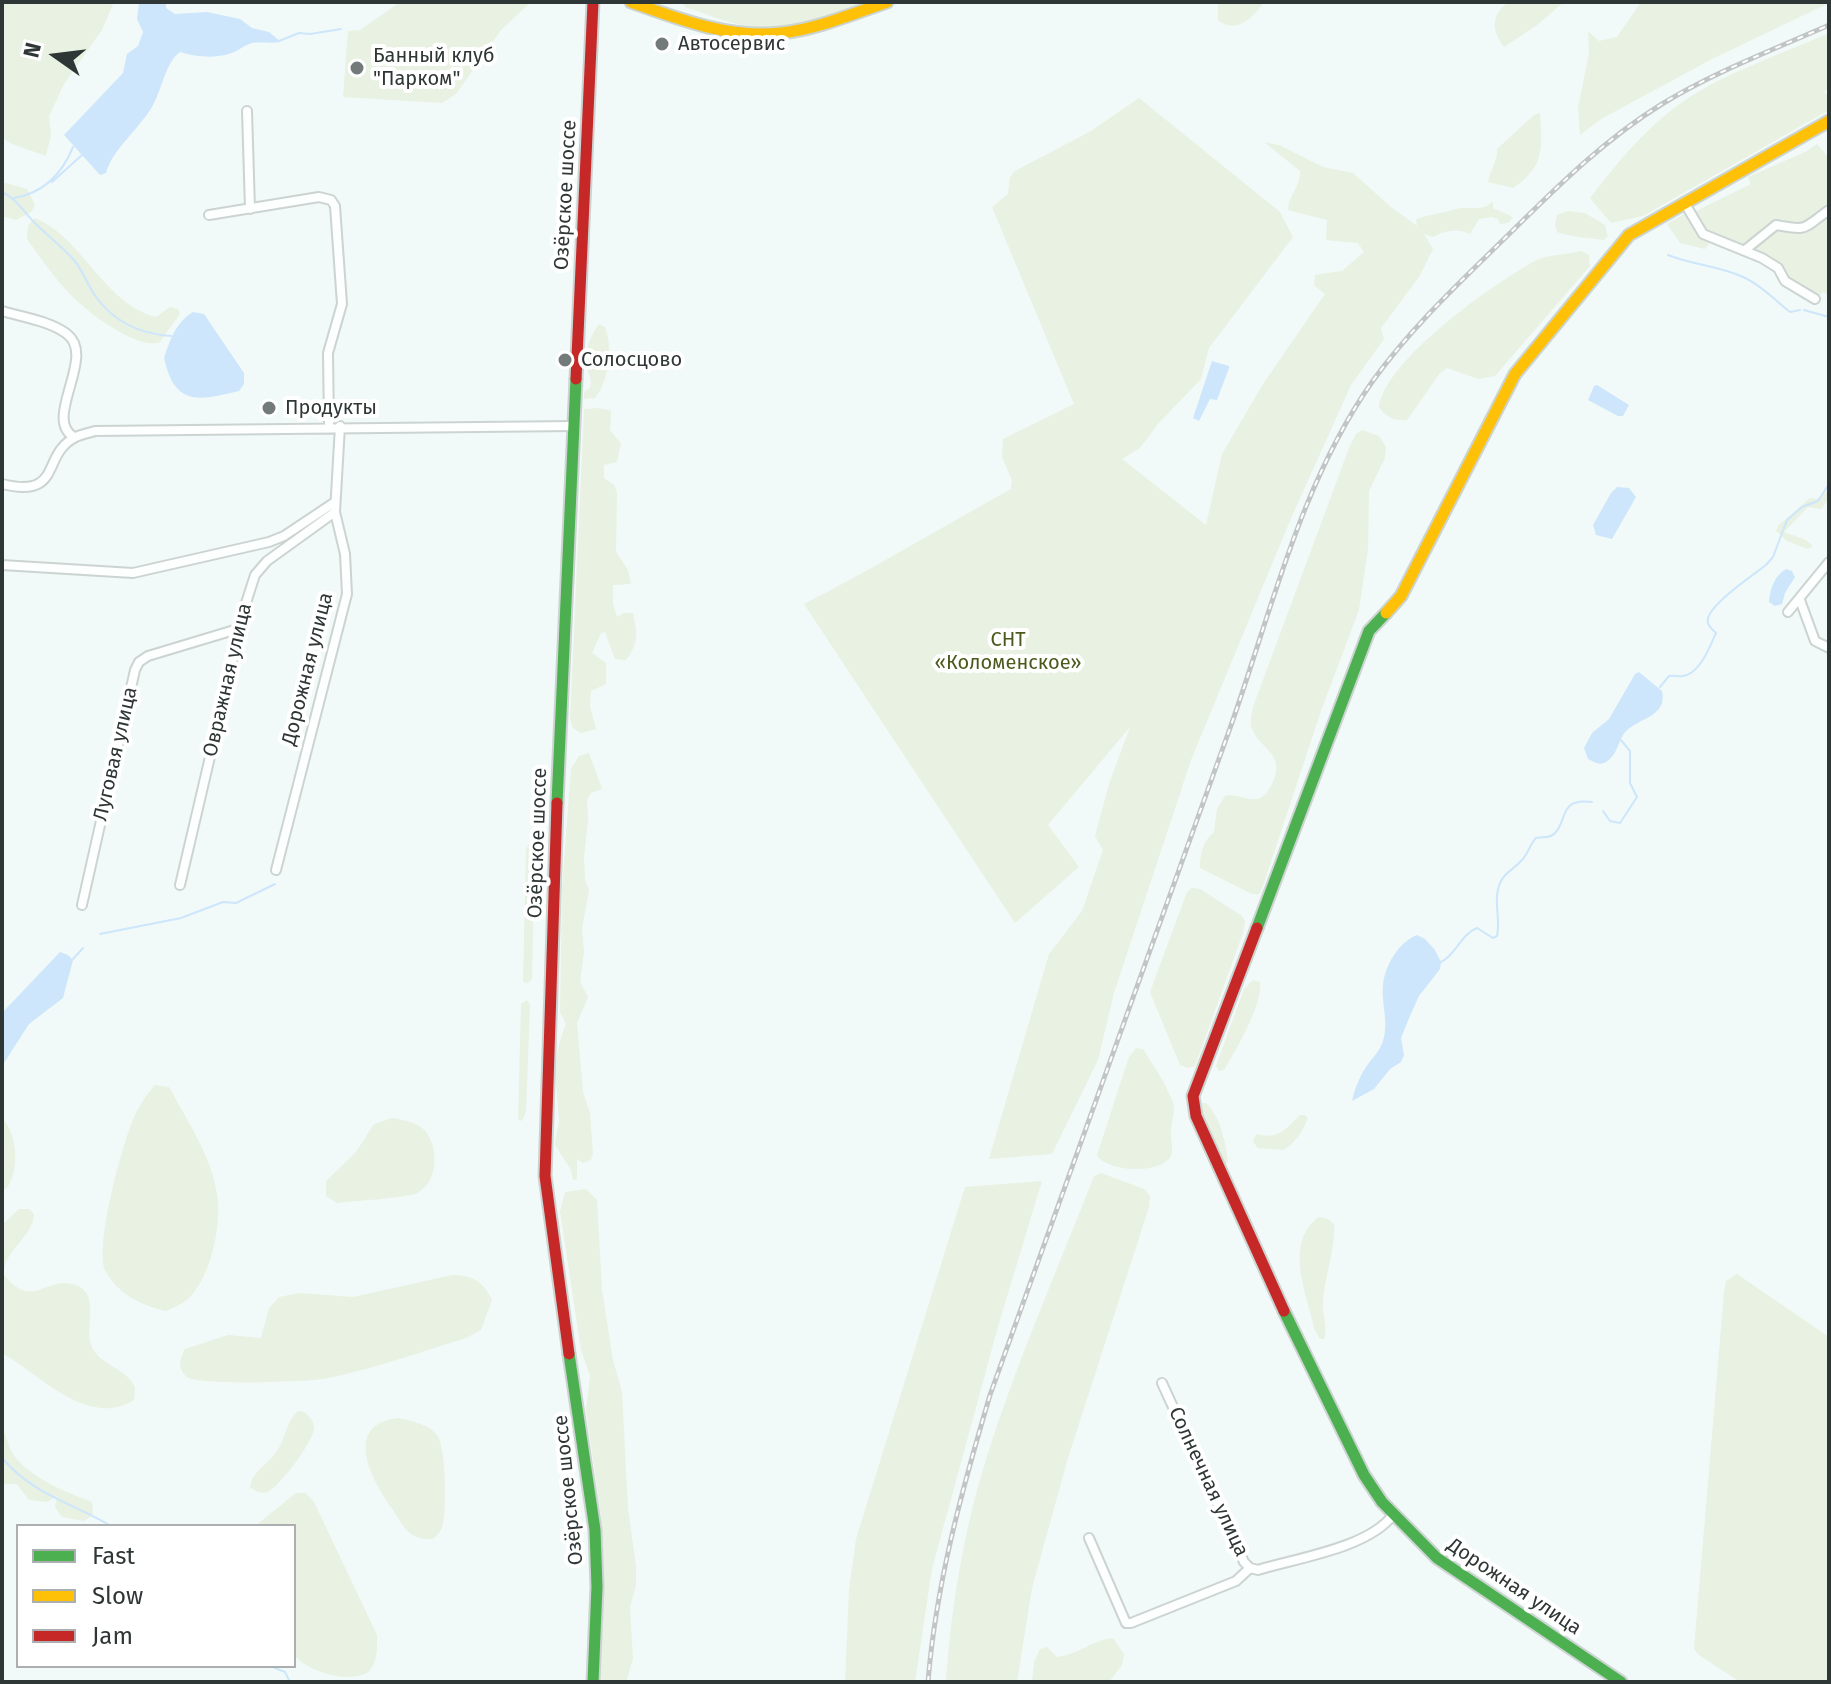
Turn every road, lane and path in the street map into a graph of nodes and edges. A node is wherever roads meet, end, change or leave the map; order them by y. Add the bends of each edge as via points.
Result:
1 (593, 2) edge
2 (631, 2) edge
3 (887, 2) edge
4 (247, 111) dead end
5 (1829, 121) edge
6 (1684, 202) junction
7 (250, 209) junction
8 (1829, 210) edge
9 (209, 215) dead end
10 (1745, 250) junction
11 (1815, 299) dead end
12 (2, 311) edge
13 (340, 426) junction
14 (574, 426) junction
15 (329, 427) junction
16 (74, 437) junction
17 (2, 484) edge
18 (335, 507) junction
19 (1829, 562) edge
20 (2, 565) edge
21 (1800, 600) junction
22 (1788, 612) dead end
23 (241, 628) junction
24 (1829, 648) edge
25 (276, 870) dead end
26 (180, 885) dead end
27 (82, 905) dead end
28 (1162, 1383) dead end
29 (1393, 1515) junction
30 (1089, 1538) dead end
31 (1250, 1568) junction
32 (593, 1682) edge
33 (1621, 1682) edge

1 - 14 street, Озёрское шоссе
2 - 3 street via 707,27 767,34
4 - 7 street
5 - 6 street, Дорожная улица
6 - 10 street via 1703,234
6 - 29 street, Дорожная улица via 1629,235 1515,374 1401,596 1369,631 1193,1096 1196,1116 1301,1348 1364,1475
7 - 9 street
7 - 15 street via 319,197 335,206 342,304 328,353
8 - 10 street via 1797,230 1776,225
10 - 11 street via 1778,268 1785,281
12 - 16 street via 50,325 72,340 76,360 63,418
13 - 14 street
13 - 15 street
13 - 18 street, Дорожная улица
14 - 32 street, Озёрское шоссе via 545,1176 595,1533
15 - 16 street via 95,431
16 - 17 street via 34,487
18 - 20 street via 269,542 152,571
18 - 23 street, Овражная улица via 261,567
18 - 25 street, Дорожная улица via 347,594
19 - 21 street
21 - 22 street
21 - 24 street via 1815,641
23 - 26 street, Овражная улица
23 - 27 street, Луговая улица via 139,662
28 - 31 street, Солнечная улица
29 - 31 street, Солнечная улица via 1365,1539
29 - 33 street, Дорожная улица via 1437,1558
30 - 31 street via 1126,1623 1236,1581

